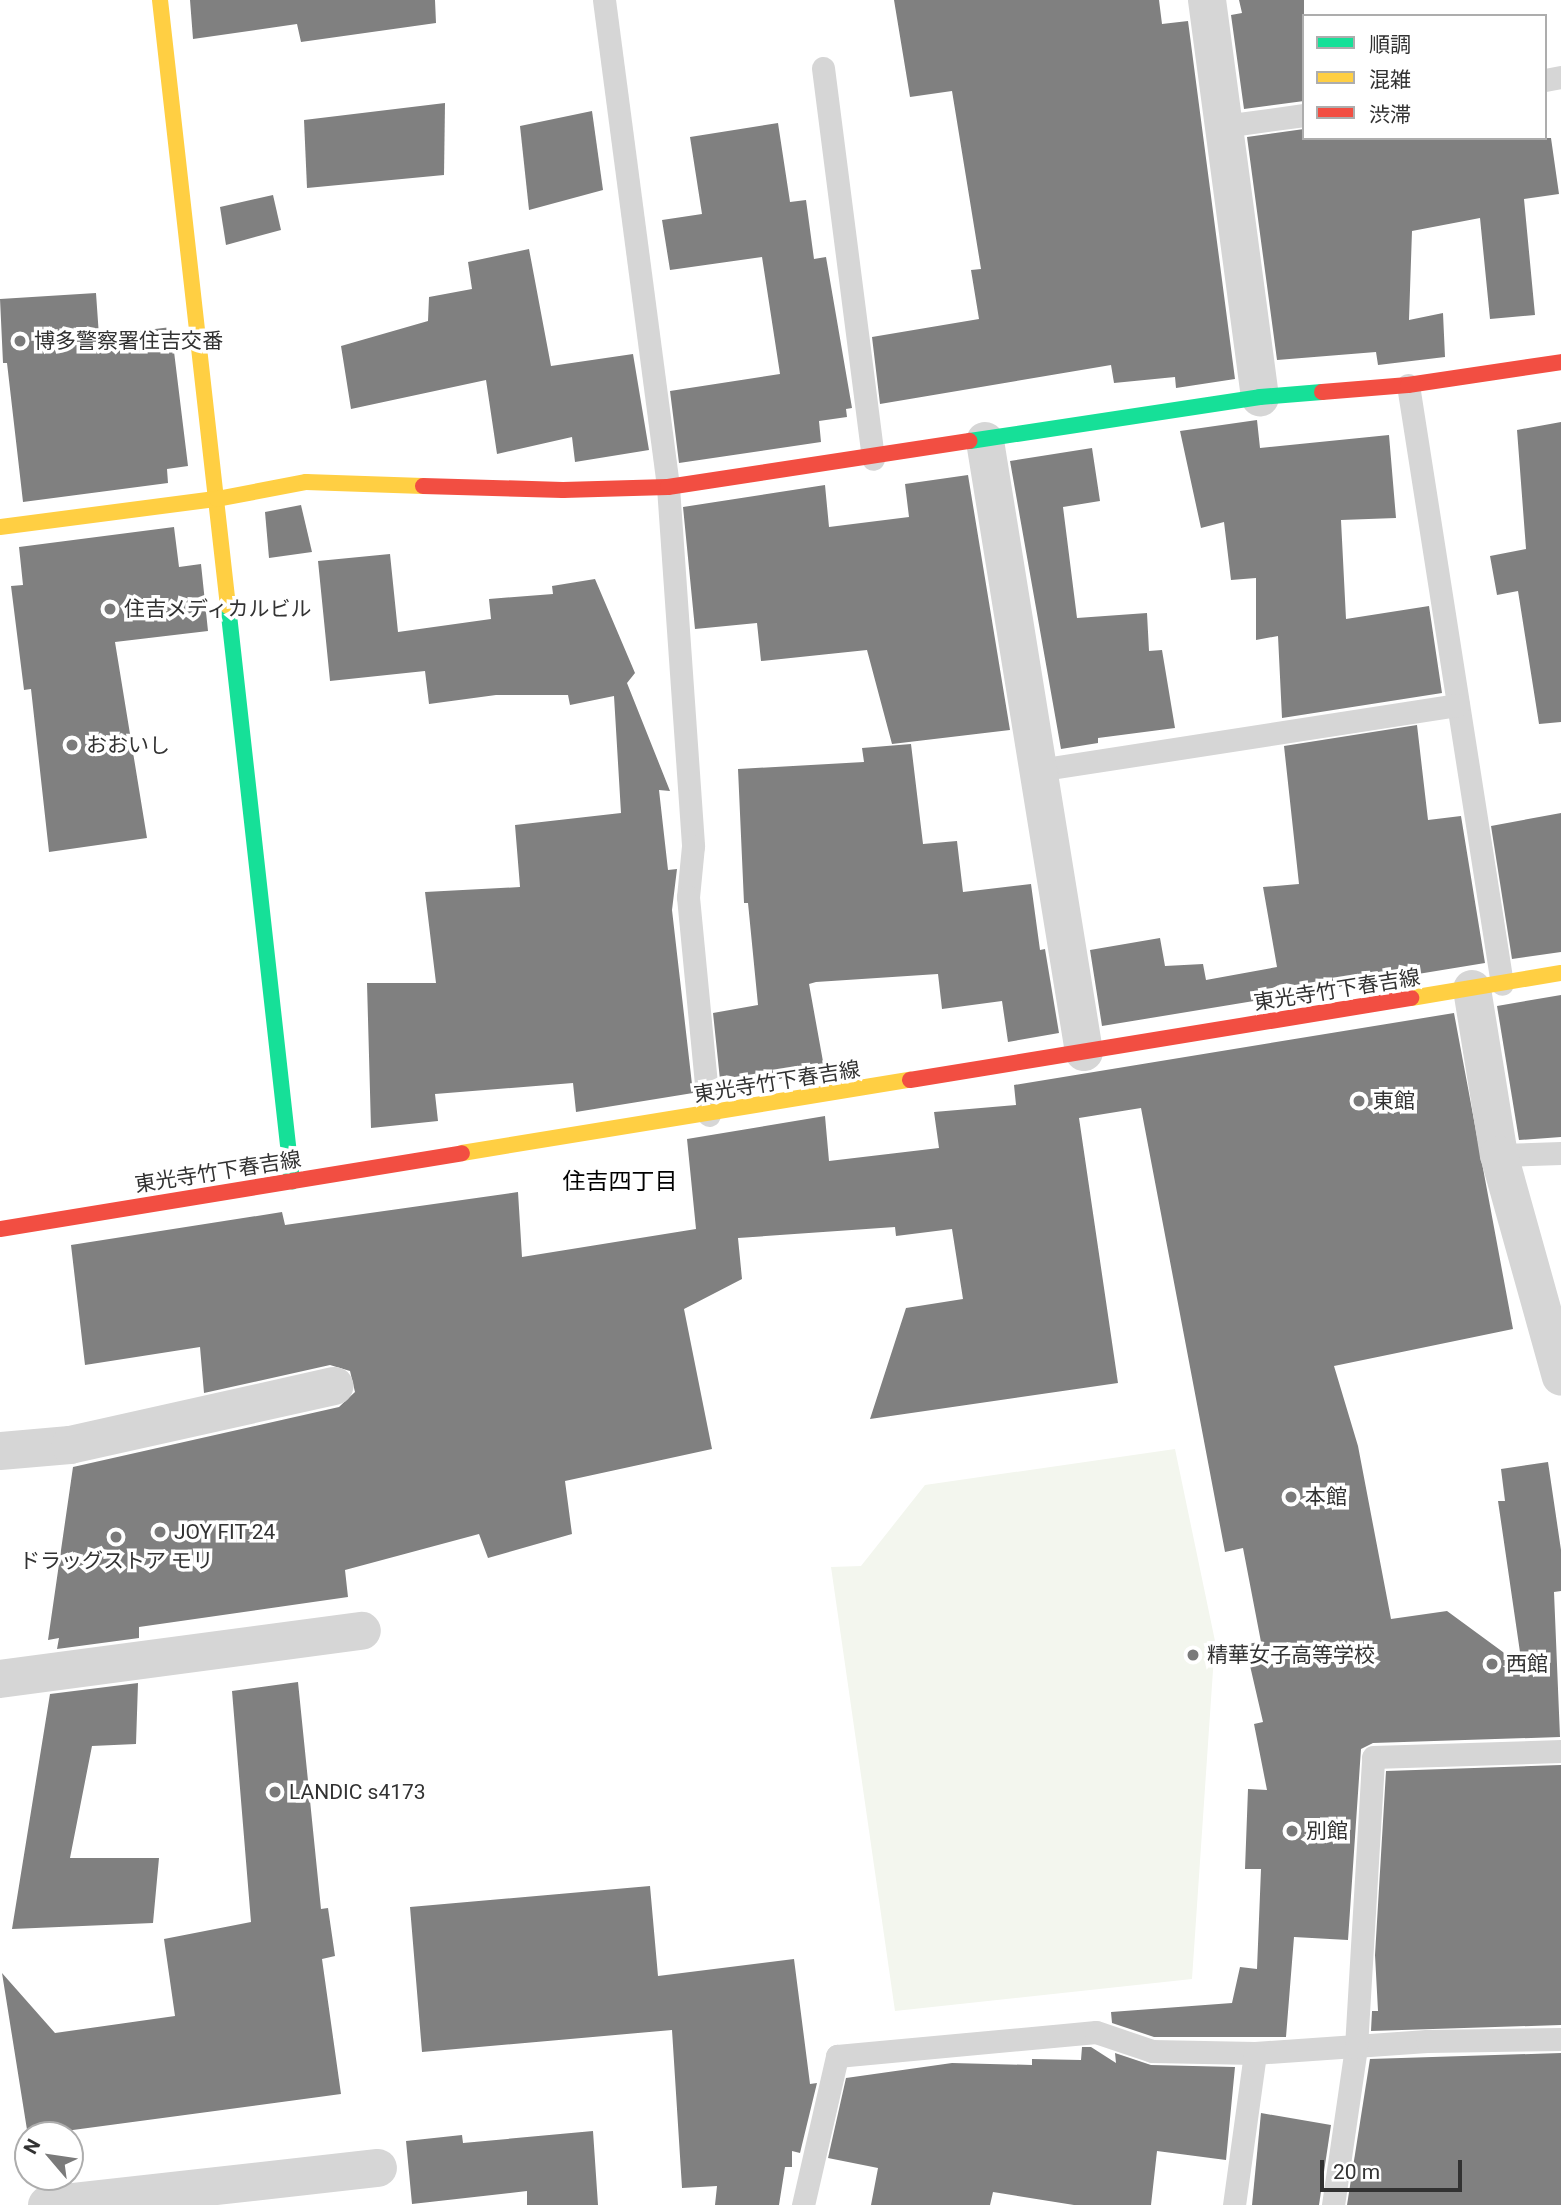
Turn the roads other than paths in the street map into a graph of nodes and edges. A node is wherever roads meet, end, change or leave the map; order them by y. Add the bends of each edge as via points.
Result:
1 (160, 0) edge
2 (604, 0) edge
3 (1207, 0) edge
4 (823, 68) dead end
5 (1302, 115) edge
6 (1224, 126) junction
7 (1561, 362) edge
8 (1408, 385) junction
9 (1260, 397) junction
10 (985, 441) junction
11 (873, 459) junction
12 (668, 487) junction
13 (216, 499) junction
14 (0, 527) edge
15 (1458, 705) junction
16 (1038, 770) junction
17 (1561, 973) edge
18 (1487, 986) junction
19 (1084, 1052) junction
20 (709, 1115) junction
21 (1561, 1153) edge
22 (1499, 1155) junction
23 (292, 1181) junction
24 (0, 1228) edge
25 (1560, 1370) edge
26 (334, 1386) dead end
27 (0, 1451) edge
28 (362, 1631) dead end
29 (0, 1679) edge
30 (1561, 1751) edge
31 (1561, 2039) edge
32 (1356, 2047) junction
33 (1255, 2053) junction
34 (378, 2168) dead end
35 (96, 2202) edge
36 (47, 2205) edge
37 (803, 2205) edge
38 (1234, 2205) edge
39 (1334, 2205) edge

1 - 13 street
2 - 12 lane
3 - 6 street
4 - 11 lane
5 - 6 lane
6 - 9 street
7 - 8 street
8 - 9 street
8 - 15 lane
9 - 10 street
10 - 11 street
10 - 16 street
11 - 12 street
12 - 13 street via 563,490 306,482
12 - 20 lane via 693,846 688,897
13 - 14 street
13 - 23 street
15 - 16 lane
15 - 18 lane
16 - 19 street
17 - 18 street, 東光寺竹下春吉線
18 - 19 street, 東光寺竹下春吉線
18 - 22 street
19 - 20 street, 東光寺竹下春吉線
20 - 23 street, 東光寺竹下春吉線
21 - 22 lane
22 - 25 street
23 - 24 street, 東光寺竹下春吉線
26 - 27 street via 70,1445
28 - 29 street
30 - 32 lane via 1373,1758
31 - 32 lane
32 - 33 lane
32 - 39 lane
33 - 37 lane via 1152,2051 1096,2032 837,2056
33 - 38 lane
34 - 35 street
35 - 36 street

